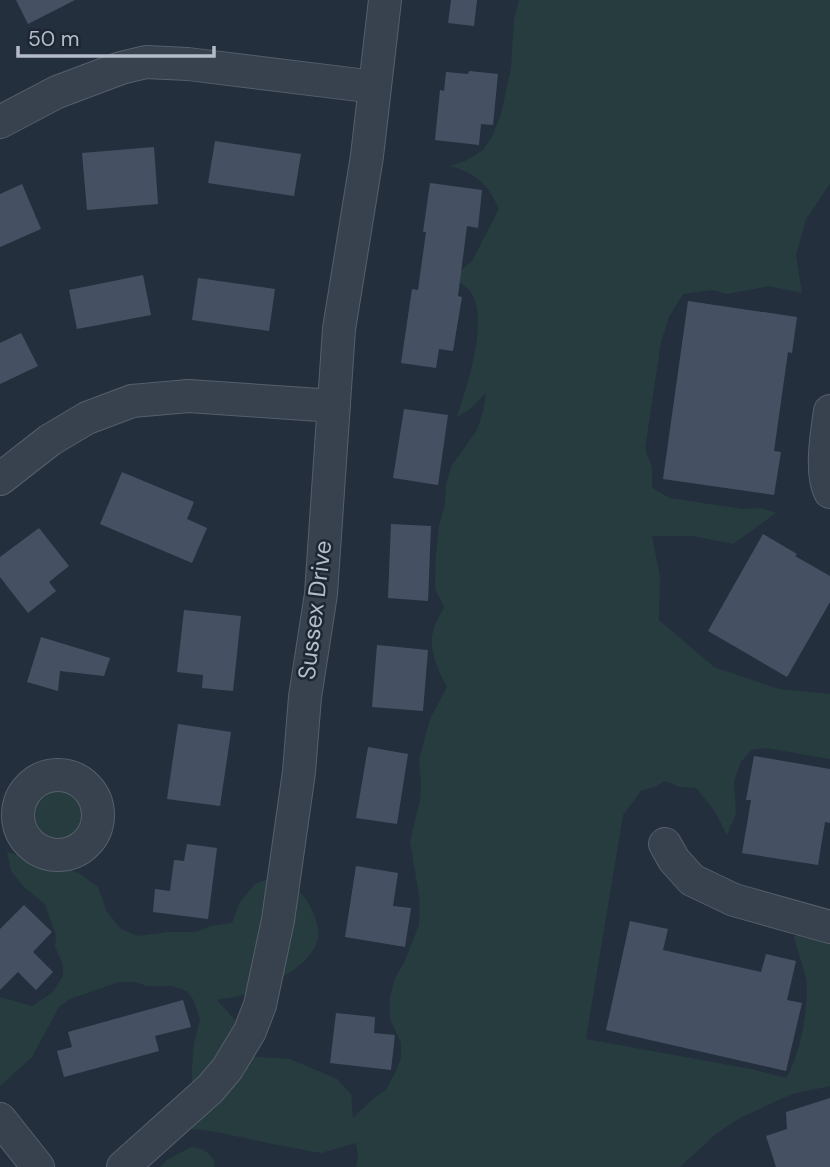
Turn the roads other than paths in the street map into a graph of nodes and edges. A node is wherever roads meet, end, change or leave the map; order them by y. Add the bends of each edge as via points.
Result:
1 (385, 0) edge
2 (375, 87) junction
3 (0, 122) edge
4 (334, 406) junction
5 (830, 411) edge
6 (0, 479) edge
7 (830, 492) edge
8 (665, 844) dead end
9 (830, 927) edge
10 (0, 1119) edge
11 (38, 1167) edge
12 (123, 1167) edge

1 - 2 street, Sussex Drive
2 - 3 street via 146,62 57,92
2 - 4 street, Sussex Drive via 339,329
4 - 6 street via 188,396 132,401 87,418
4 - 12 street, Sussex Drive via 321,594 278,920 260,1005 227,1069
5 - 7 street via 824,471
8 - 9 street via 692,880 734,900
10 - 11 street

